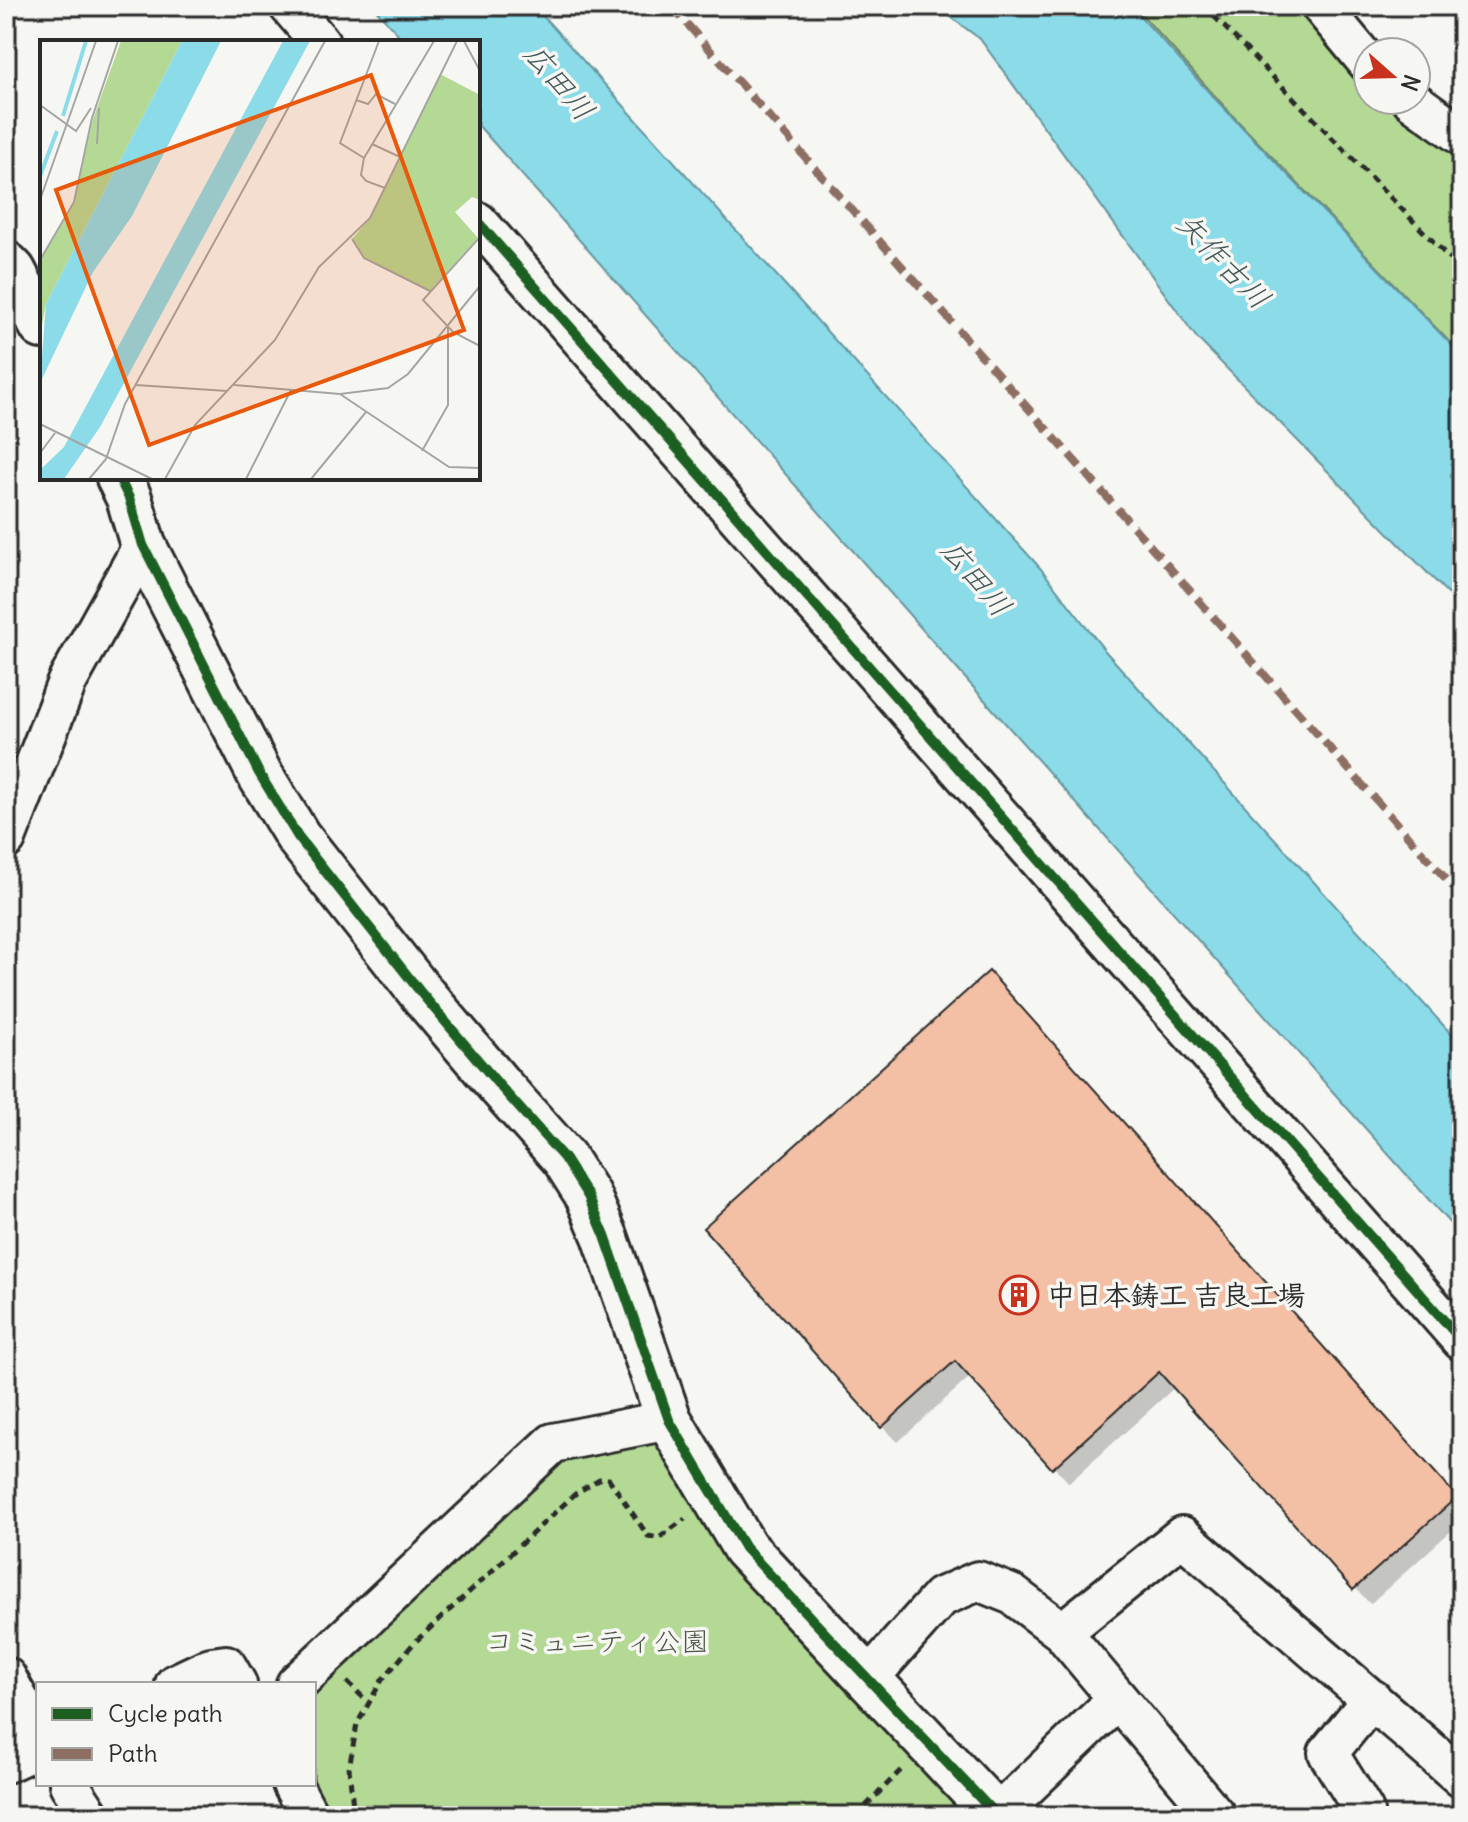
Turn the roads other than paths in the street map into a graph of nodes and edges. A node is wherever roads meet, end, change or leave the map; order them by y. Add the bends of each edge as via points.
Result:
1 (289, 6) edge
2 (1321, 6) edge
3 (318, 40) edge
4 (1352, 44) edge
5 (1432, 114) edge
6 (1462, 136) edge
7 (480, 224) edge
8 (6, 264) edge
9 (40, 322) edge
10 (131, 485) edge
11 (143, 545) junction
12 (8, 830) edge
13 (1462, 1341) edge
14 (669, 1420) junction
15 (1062, 1632) junction
16 (6, 1677) edge
17 (868, 1679) junction
18 (179, 1682) edge
19 (236, 1682) edge
20 (298, 1682) edge
21 (1118, 1699) junction
22 (1372, 1699) junction
23 (36, 1730) edge
24 (6, 1732) edge
25 (36, 1745) edge
26 (36, 1747) edge
27 (6, 1763) edge
28 (1462, 1778) edge
29 (70, 1786) edge
30 (293, 1786) edge
31 (90, 1816) edge
32 (309, 1816) edge
33 (997, 1816) edge
34 (1216, 1816) edge
35 (1359, 1816) edge

1 - 3 street
2 - 4 street
5 - 6 street
7 - 13 street
8 - 9 street
10 - 11 street
11 - 12 street via 67,682
11 - 14 street via 259,773 298,837 422,994 564,1158 588,1196
14 - 17 street via 745,1548
14 - 20 street via 553,1443
15 - 17 street via 1013,1595 978,1581 941,1597
15 - 21 street
15 - 22 street via 1182,1536
16 - 23 street
17 - 33 street
18 - 19 street via 226,1665
21 - 33 street
21 - 34 street
22 - 28 street
22 - 35 street via 1328,1753 1364,1811
24 - 25 street
26 - 27 street
29 - 31 street
30 - 32 street

